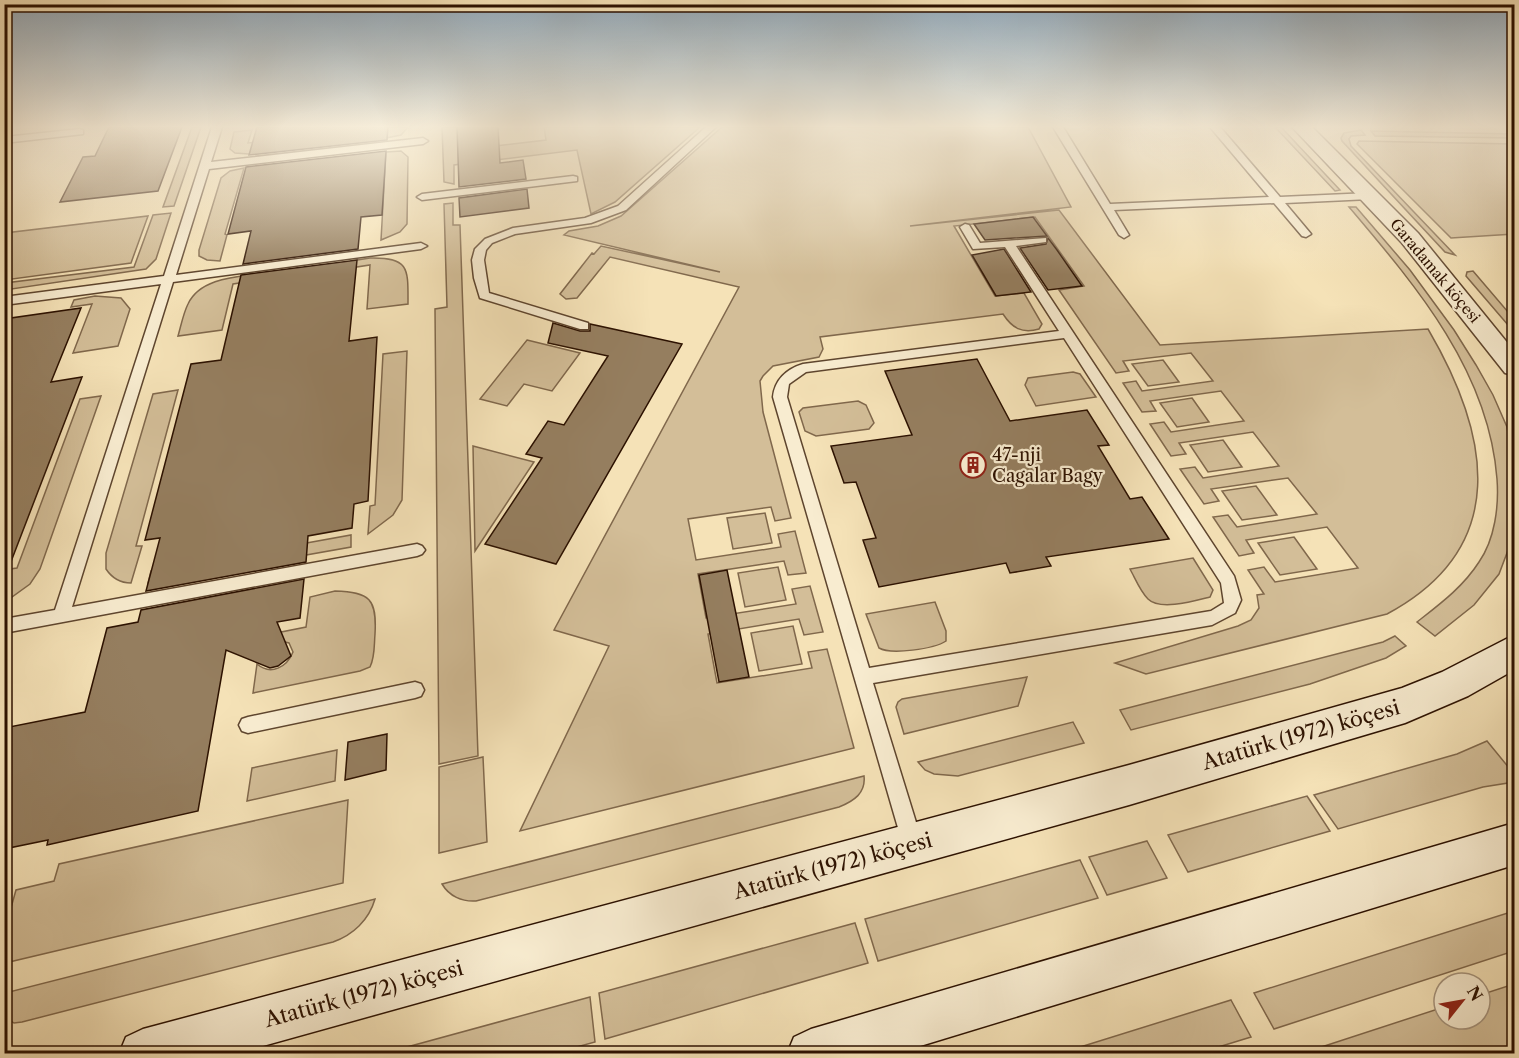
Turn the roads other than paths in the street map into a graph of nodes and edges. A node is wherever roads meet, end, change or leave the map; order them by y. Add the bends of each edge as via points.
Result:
1 (202, 176) edge
2 (657, 176) edge
3 (1088, 176) edge
4 (1257, 176) edge
5 (1350, 176) edge
6 (573, 179) dead end
7 (1370, 196) junction
8 (422, 197) dead end
9 (1277, 200) junction
10 (1107, 207) junction
11 (965, 227) dead end
12 (1306, 234) dead end
13 (1124, 235) dead end
14 (1042, 240) dead end
15 (1008, 243) junction
16 (421, 246) dead end
17 (169, 279) junction
18 (4, 301) edge
19 (584, 326) dead end
20 (1068, 334) junction
21 (1514, 367) edge
22 (417, 550) dead end
23 (61, 615) junction
24 (4, 626) edge
25 (1514, 653) edge
26 (863, 677) junction
27 (415, 690) dead end
28 (248, 725) dead end
29 (913, 844) junction
30 (1515, 844) edge
31 (143, 1053) edge
32 (811, 1053) edge

1 - 17 lane
2 - 19 lane via 622,208 608,214 582,222 521,229 488,242 481,250 478,263 483,295
3 - 10 lane
4 - 9 lane
5 - 7 street, Garadamak köçesi
6 - 8 lane
7 - 9 lane
7 - 21 street, Garadamak köçesi via 1410,238
9 - 10 lane
9 - 12 lane
10 - 13 lane
11 - 15 lane via 977,247
14 - 15 lane
15 - 20 lane
16 - 17 lane
17 - 18 lane
17 - 23 lane
20 - 26 lane via 803,368 785,378 780,386 780,397
20 - 26 lane via 1228,581 1234,596 1231,607 1212,618
22 - 23 lane
23 - 24 lane
25 - 29 main road, Atatürk (1972) köçesi via 1405,705
26 - 29 lane
27 - 28 lane
29 - 31 main road, Atatürk (1972) köçesi
30 - 32 main road

